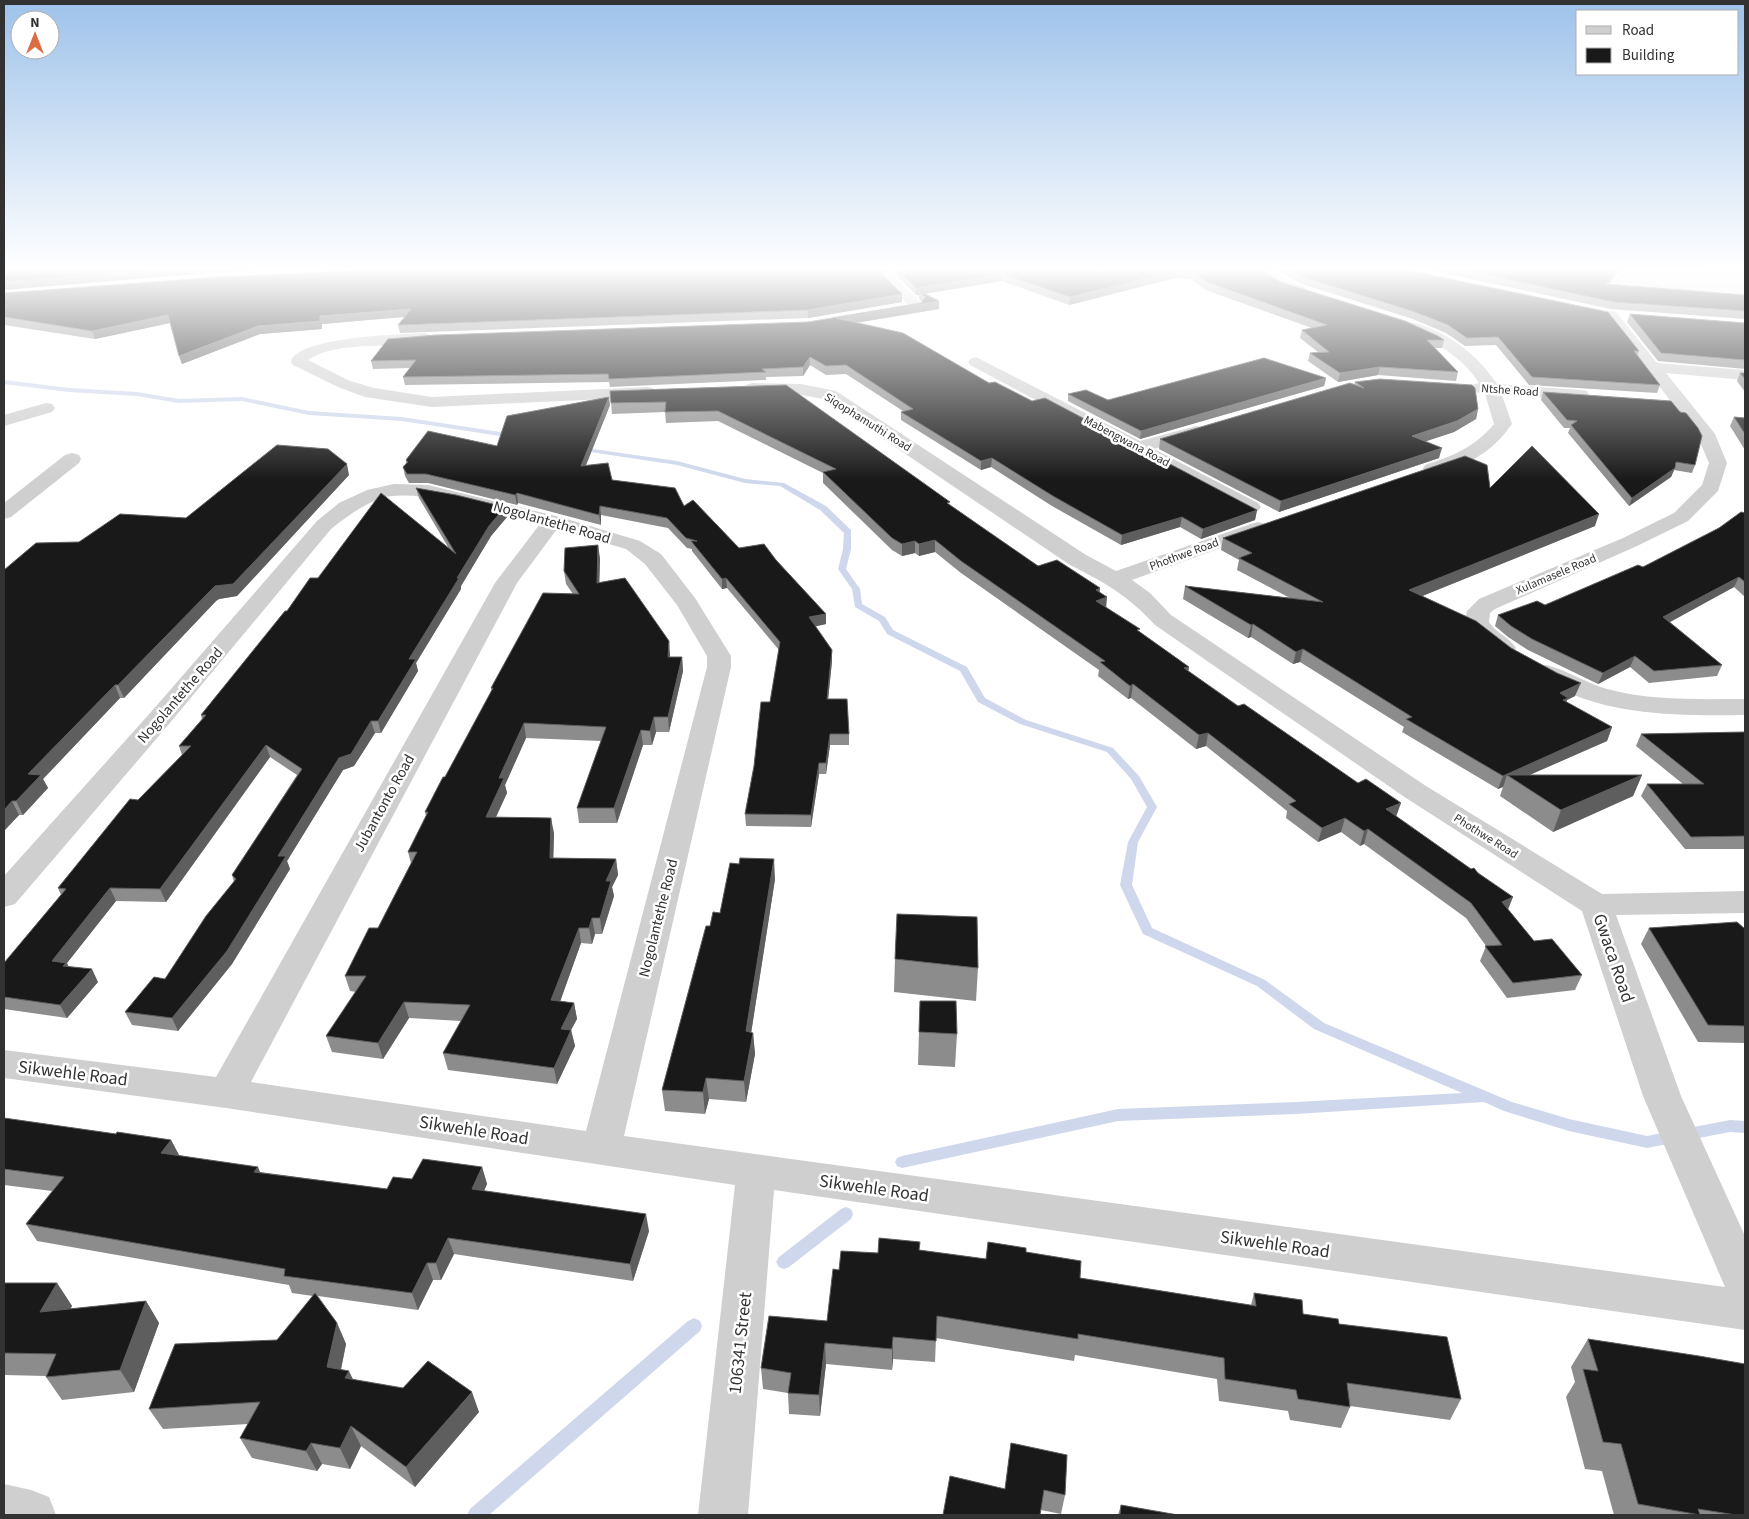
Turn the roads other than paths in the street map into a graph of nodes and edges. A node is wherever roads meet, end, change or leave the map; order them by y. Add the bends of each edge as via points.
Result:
1 (424, 338) edge
2 (1438, 338) edge
3 (1631, 338) edge
4 (976, 362) dead end
5 (1651, 367) junction
6 (1745, 375) edge
7 (1464, 387) edge
8 (732, 388) edge
9 (1492, 389) junction
10 (664, 391) edge
11 (1601, 397) edge
12 (46, 408) dead end
13 (4, 421) edge
14 (1216, 424) edge
15 (1140, 447) junction
16 (72, 459) dead end
17 (1414, 475) edge
18 (4, 513) edge
19 (1273, 518) joint
20 (553, 521) junction
21 (1115, 579) junction
22 (1745, 707) edge
23 (4, 896) edge
24 (1745, 902) edge
25 (1596, 905) junction
26 (4, 1064) edge
27 (226, 1093) junction
28 (601, 1149) junction
29 (756, 1171) junction
30 (1745, 1283) edge
31 (1745, 1310) edge
32 (4, 1509) edge
33 (31, 1515) edge
34 (723, 1515) edge

1 - 10 street via 365,342 303,355 299,359 344,384 372,393 432,402
2 - 9 street via 1471,361
3 - 5 street, Xulamasele Road
4 - 15 street, Mabengwana Road
5 - 6 street
5 - 22 street, Xulamasele Road via 1670,401 1706,434 1718,463 1711,487 1681,517 1487,604 1479,611 1477,622 1495,643 1590,692 1627,702 1666,707
7 - 9 street, Ntshe Road
8 - 21 street, Siqophamuthi Road via 793,387 830,395 1078,560
9 - 11 street, Ntshe Road
9 - 17 street via 1501,409 1503,424 1490,442 1470,456
12 - 13 street
14 - 15 street
15 - 19 street, Mabengwana Road
16 - 18 street
19 - 21 street, Phothwe Road
20 - 23 street, Nogolantethe Road via 428,491 394,490 374,494 346,507 324,525
20 - 27 street, Jubantonto Road via 506,583
20 - 28 street, Nogolantethe Road via 633,545 646,553 687,603 719,656 718,679
21 - 25 street, Phothwe Road via 1142,598 1163,620 1416,792
24 - 25 street, Gwaca Road
25 - 30 street, Gwaca Road via 1662,1096
26 - 27 street, Sikwehle Road
27 - 28 street, Sikwehle Road
28 - 29 street, Sikwehle Road
29 - 31 street, Sikwehle Road
29 - 34 street, 106341 Street
32 - 33 street

